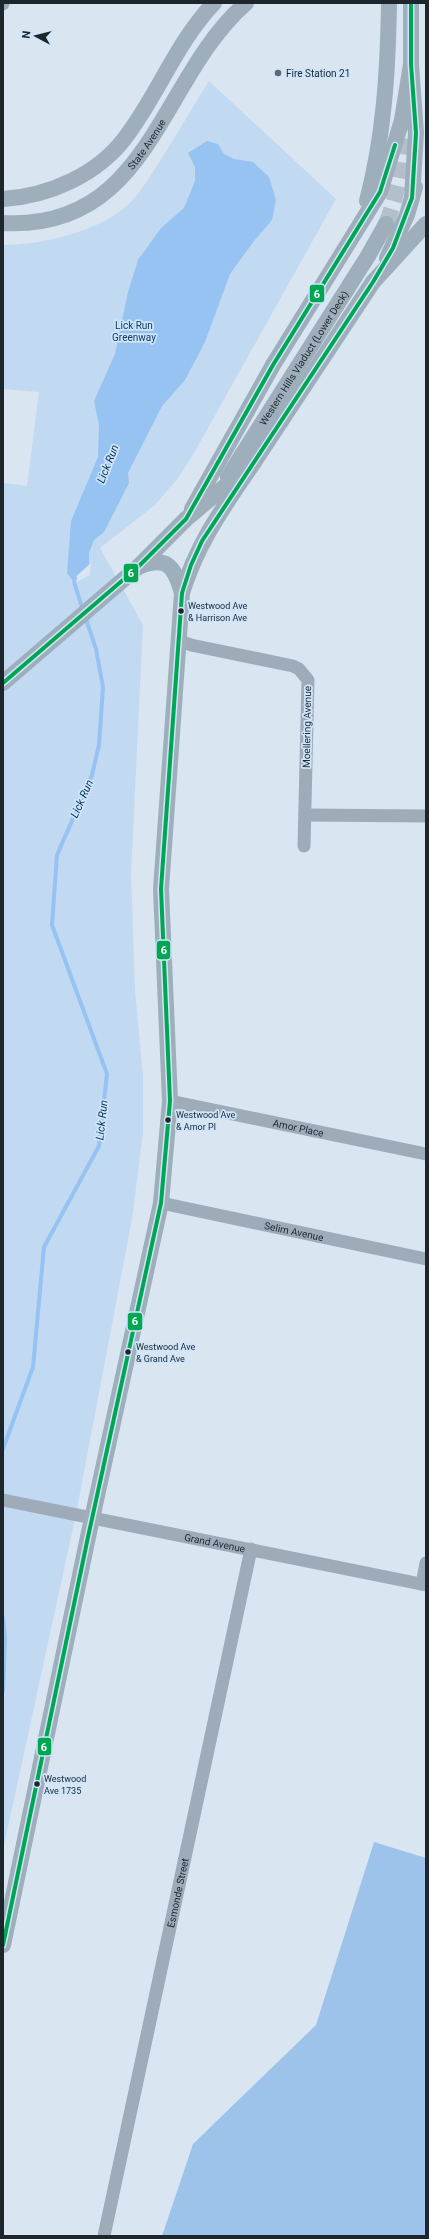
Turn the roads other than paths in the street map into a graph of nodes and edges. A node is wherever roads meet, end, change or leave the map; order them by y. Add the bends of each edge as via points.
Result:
1 (214, 3) edge
2 (246, 3) edge
3 (389, 3) edge
4 (412, 3) edge
5 (410, 64) junction
6 (410, 89) dead end
7 (415, 105) junction
8 (426, 117) edge
9 (426, 147) edge
10 (412, 198) junction
11 (3, 199) edge
12 (366, 212) junction
13 (3, 223) edge
14 (386, 224) tunnel mouth
15 (426, 224) edge
16 (373, 282) junction
17 (254, 462) junction
18 (219, 491) junction
19 (186, 519) junction
20 (138, 567) junction
21 (182, 593) junction
22 (178, 640) junction
23 (6, 678) edge
24 (306, 815) junction
25 (426, 816) edge
26 (304, 846) dead end
27 (170, 1101) junction
28 (426, 1154) edge
29 (161, 1203) junction
30 (426, 1259) edge
31 (6, 1501) edge
32 (92, 1518) junction
33 (251, 1549) junction
34 (426, 1563) edge
35 (424, 1584) edge
36 (3, 1945) edge
37 (104, 2236) edge

1 - 11 main road, State Avenue via 183,42 136,123 113,151 62,186 33,195
2 - 13 main road, State Avenue via 213,39 150,143 112,186 98,198 67,214 33,223
3 - 12 main road via 386,88
4 - 5 main road
4 - 6 main road
5 - 7 main road
5 - 12 main road via 402,120 389,166 380,192
7 - 8 main road
7 - 10 main road
9 - 10 main road
10 - 16 main road via 393,248
12 - 19 main road via 351,242 273,365
14 - 18 main road, Western Hills Viaduct (Lower Deck)
15 - 16 main road
16 - 17 main road
17 - 18 main road
17 - 21 main road via 202,541 191,564
18 - 19 main road
19 - 20 main road
20 - 21 main road via 153,561 167,564 177,574
20 - 23 main road
21 - 22 main road
22 - 24 street, Moellering Avenue via 191,645 293,666 304,674 309,686
22 - 27 main road via 161,888
24 - 25 street
24 - 26 street, Moellering Avenue
27 - 28 street, Amor Place
27 - 29 main road
29 - 30 street, Selim Avenue
29 - 32 main road
31 - 32 street, Grand Avenue
32 - 33 street, Grand Avenue
32 - 36 main road
33 - 35 street, Grand Avenue
33 - 37 street, Esmonde Street
34 - 35 street

